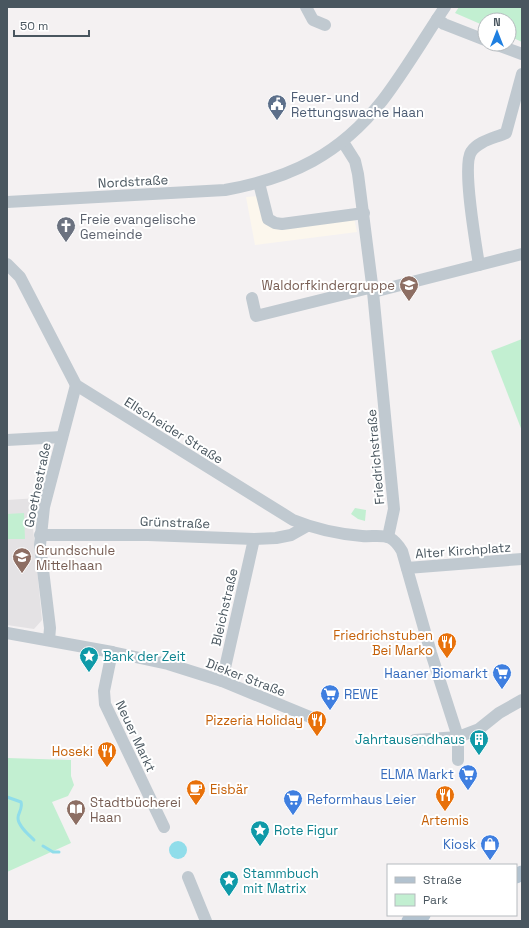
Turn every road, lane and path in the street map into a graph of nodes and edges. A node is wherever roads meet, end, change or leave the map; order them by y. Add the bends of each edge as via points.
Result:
1 (306, 7) edge
2 (445, 7) edge
3 (437, 19) junction
4 (325, 25) dead end
5 (477, 37) edge
6 (522, 74) edge
7 (343, 142) junction
8 (259, 184) junction
9 (7, 202) edge
10 (364, 213) junction
11 (522, 254) edge
12 (7, 264) edge
13 (479, 265) junction
14 (373, 289) junction
15 (252, 298) dead end
16 (76, 385) junction
17 (62, 437) junction
18 (7, 440) edge
19 (307, 526) junction
20 (40, 534) junction
21 (388, 537) junction
22 (254, 538) junction
23 (522, 560) edge
24 (407, 568) junction
25 (7, 634) edge
26 (49, 640) junction
27 (112, 652) junction
28 (222, 681) junction
29 (522, 700) edge
30 (310, 717) dead end
31 (458, 737) junction
32 (415, 740) dead end
33 (458, 760) dead end
34 (164, 826) dead end
35 (188, 877) dead end
36 (421, 916) edge
37 (206, 921) edge
38 (409, 921) edge

1 - 4 street via 313,20
2 - 3 street, Nordstraße
3 - 5 street
3 - 7 street, Nordstraße via 383,100
6 - 13 street via 506,133 482,143 470,153 470,202
7 - 8 street, Nordstraße via 303,167
7 - 10 street, Friedrichstraße via 355,161
8 - 9 street, Nordstraße via 225,190
8 - 10 street via 268,219 275,223
10 - 14 street, Friedrichstraße
11 - 13 street
12 - 16 street via 20,277
13 - 14 street
14 - 15 street via 256,316
14 - 21 street, Friedrichstraße via 394,509
16 - 17 street, Goethestraße
16 - 19 street, Ellscheider Straße via 293,520
17 - 18 street
17 - 20 street, Goethestraße via 44,507
19 - 21 street, Ellscheider Straße via 345,534
19 - 22 street, Grünstraße via 292,535
20 - 22 street, Grünstraße
20 - 26 street, Goethestraße via 50,628
21 - 24 street via 397,543 402,551
22 - 28 street, Bleichstraße
23 - 24 street, Alter Kirchplatz
24 - 31 street
25 - 26 street, Dieker Straße
26 - 27 street, Dieker Straße
27 - 28 street, Dieker Straße via 168,664
27 - 34 street, Neuer Markt via 104,691 105,704
28 - 30 street, Dieker Straße
29 - 31 street via 499,713 479,729
31 - 32 street
31 - 33 street
35 - 37 street
36 - 38 main road

